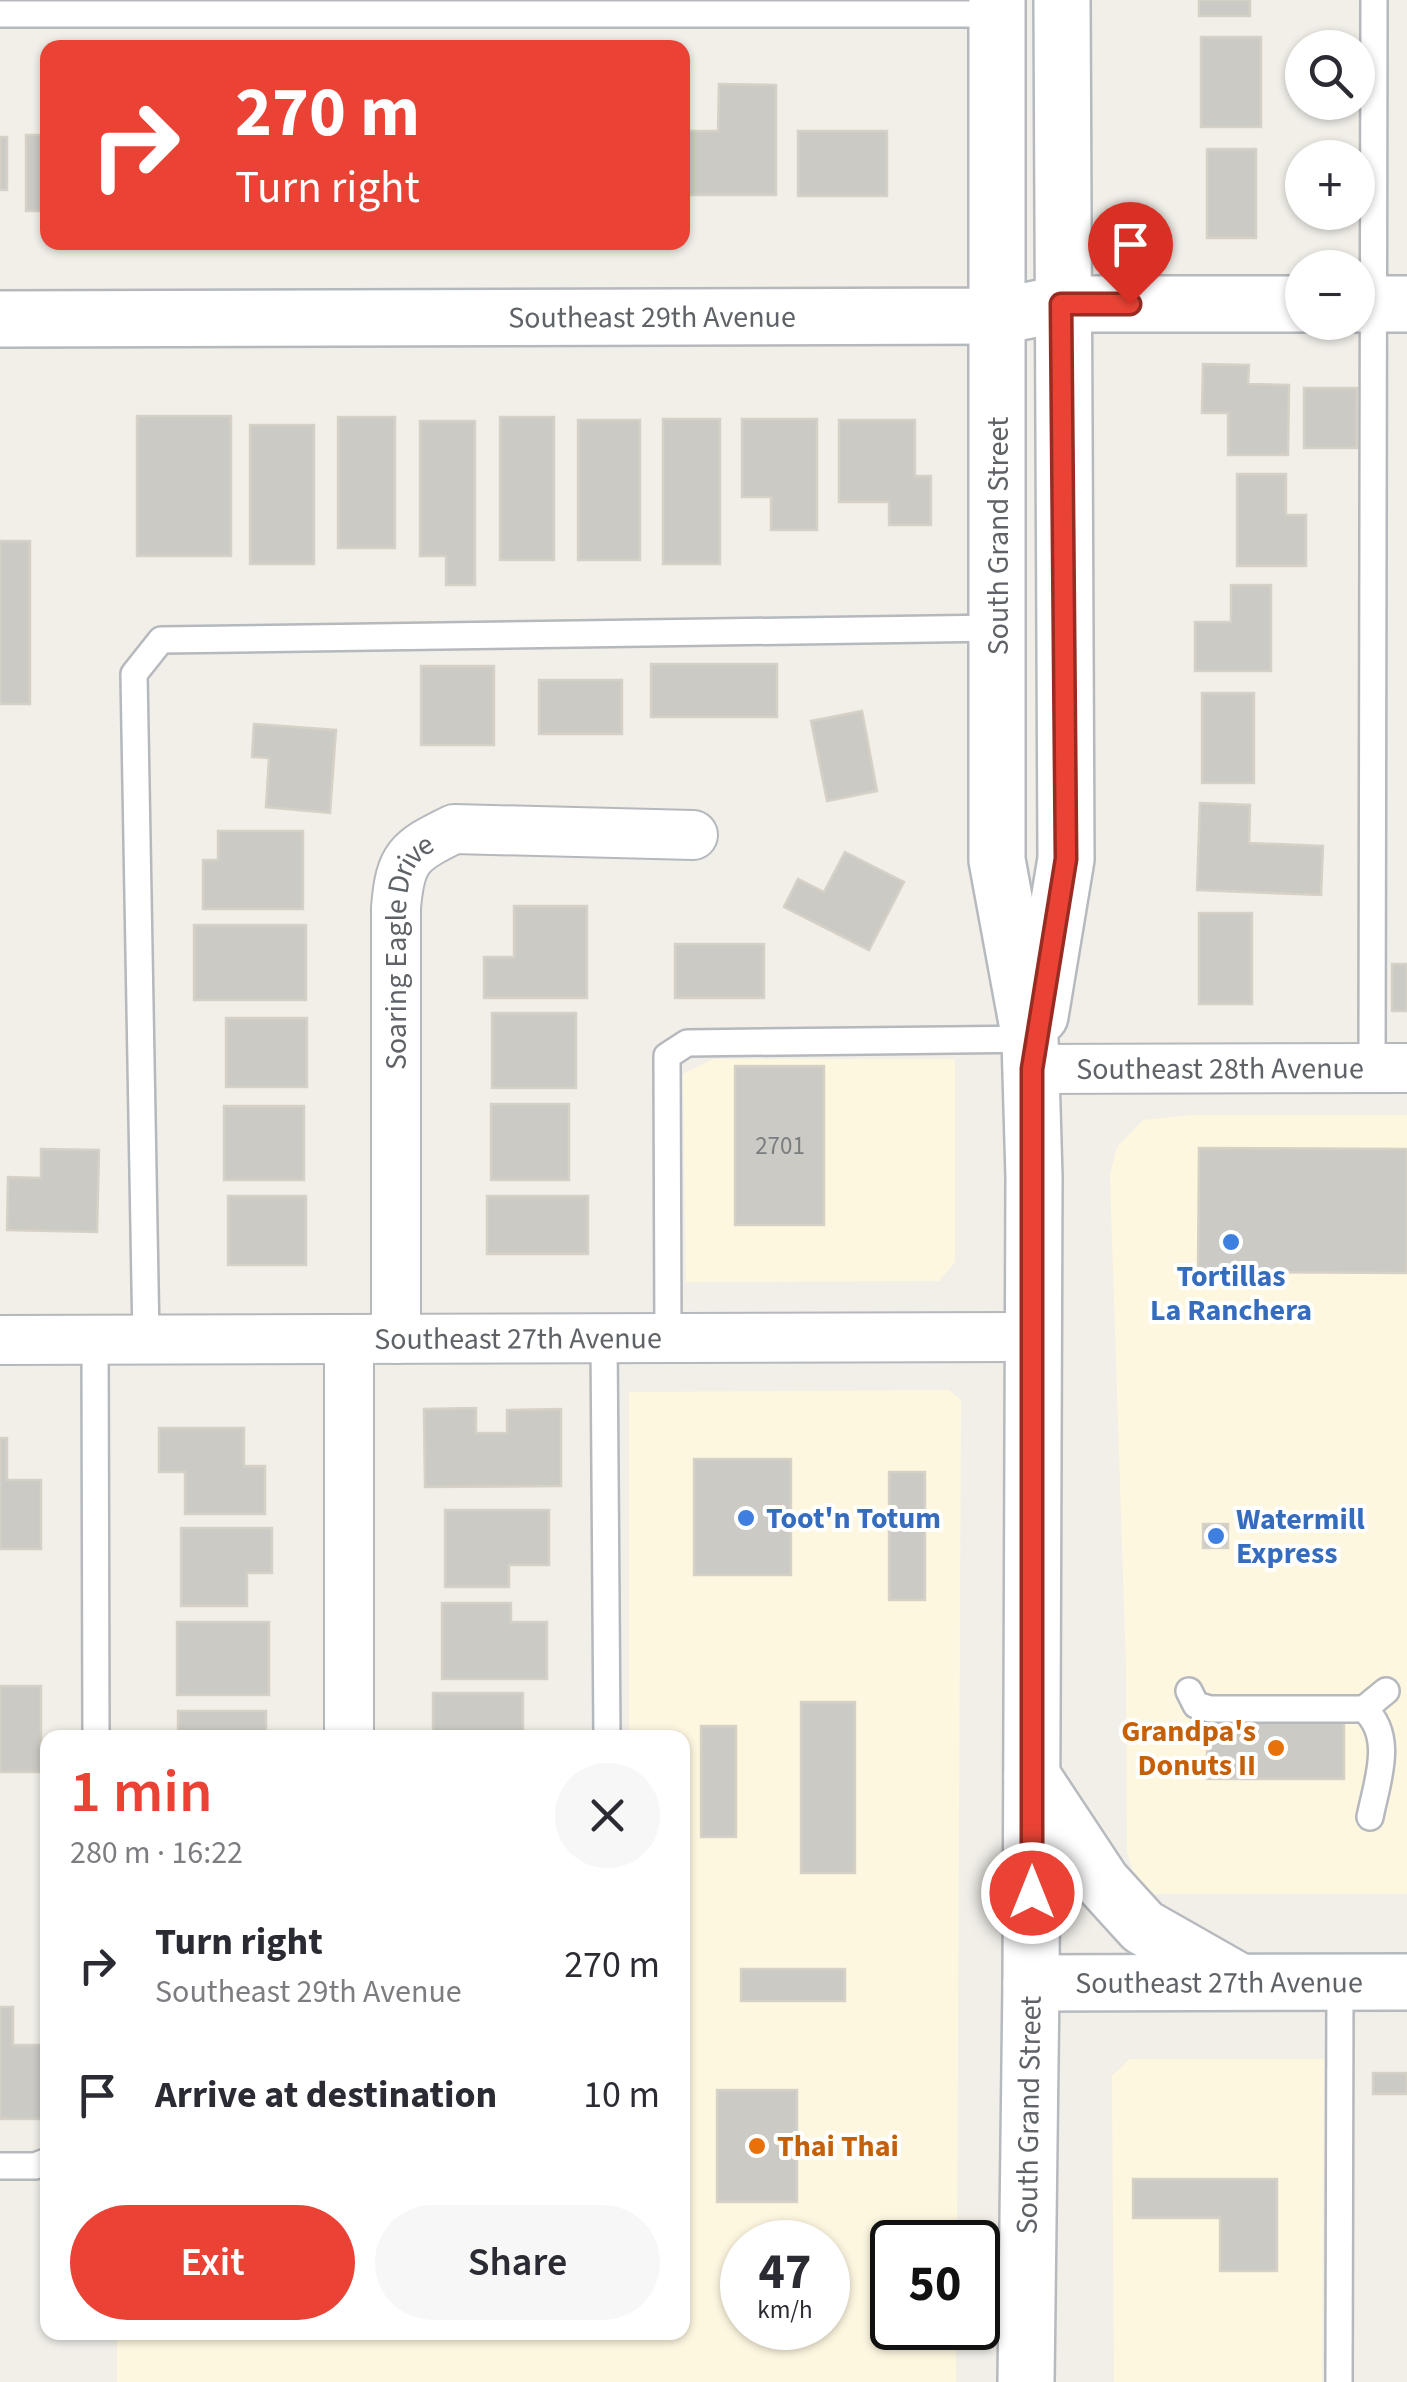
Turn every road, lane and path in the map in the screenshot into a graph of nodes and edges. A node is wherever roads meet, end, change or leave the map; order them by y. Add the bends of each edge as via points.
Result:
1 (1062, 0) edge
2 (1374, 0) edge
3 (997, 7) edge
4 (0, 14) edge
5 (1061, 304) junction
6 (1285, 304) edge
7 (1380, 304) edge
8 (999, 316) junction
9 (0, 319) edge
10 (998, 628) junction
11 (693, 834) dead end
12 (1031, 1054) junction
13 (1389, 1068) edge
14 (604, 1338) junction
15 (668, 1338) junction
16 (1034, 1338) junction
17 (146, 1339) junction
18 (349, 1339) junction
19 (396, 1339) junction
20 (0, 1340) edge
21 (95, 1340) junction
22 (1189, 1691) dead end
23 (1386, 1691) dead end
24 (1364, 1709) junction
25 (96, 1730) edge
26 (349, 1730) edge
27 (607, 1730) edge
28 (1032, 1776) junction
29 (1370, 1817) dead end
30 (1240, 1982) junction
31 (1340, 1982) junction
32 (1407, 1982) edge
33 (1031, 1983) junction
34 (40, 2164) edge
35 (0, 2166) edge
36 (1026, 2382) edge
37 (1339, 2382) edge

1 - 5 main road, South Grand Street
2 - 7 lane
3 - 4 lane
3 - 8 main road, South Grand Street
5 - 6 main road, Southeast 29th Avenue
5 - 8 main road, Southeast 29th Avenue
5 - 12 main road, South Grand Street via 1066,859
7 - 13 lane
8 - 9 main road, Southeast 29th Avenue
8 - 10 main road, South Grand Street
10 - 12 main road, South Grand Street via 998,860
10 - 17 lane via 161,640 134,674
11 - 19 street, Soaring Eagle Drive via 454,829 419,846 399,872
12 - 13 street, Southeast 28th Avenue
12 - 15 lane via 687,1043 667,1056
12 - 16 main road, South Grand Street
14 - 15 street, Southeast 27th Avenue
14 - 19 street, Southeast 27th Avenue
14 - 27 lane
15 - 16 street, Southeast 27th Avenue
16 - 28 main road, South Grand Street
17 - 18 street, Southeast 27th Avenue
17 - 21 street, Southeast 27th Avenue
18 - 19 street, Southeast 27th Avenue
18 - 26 street
20 - 21 street, Southeast 27th Avenue
21 - 25 lane
22 - 24 lane via 1196,1705 1210,1709
23 - 24 lane
24 - 29 lane via 1382,1736
28 - 30 main road via 1102,1882 1143,1928
28 - 33 main road, South Grand Street
30 - 31 main road, Southeast 27th Avenue
30 - 33 main road, Southeast 27th Avenue
31 - 32 main road, Southeast 27th Avenue
31 - 37 lane
33 - 36 main road, South Grand Street
34 - 35 lane

